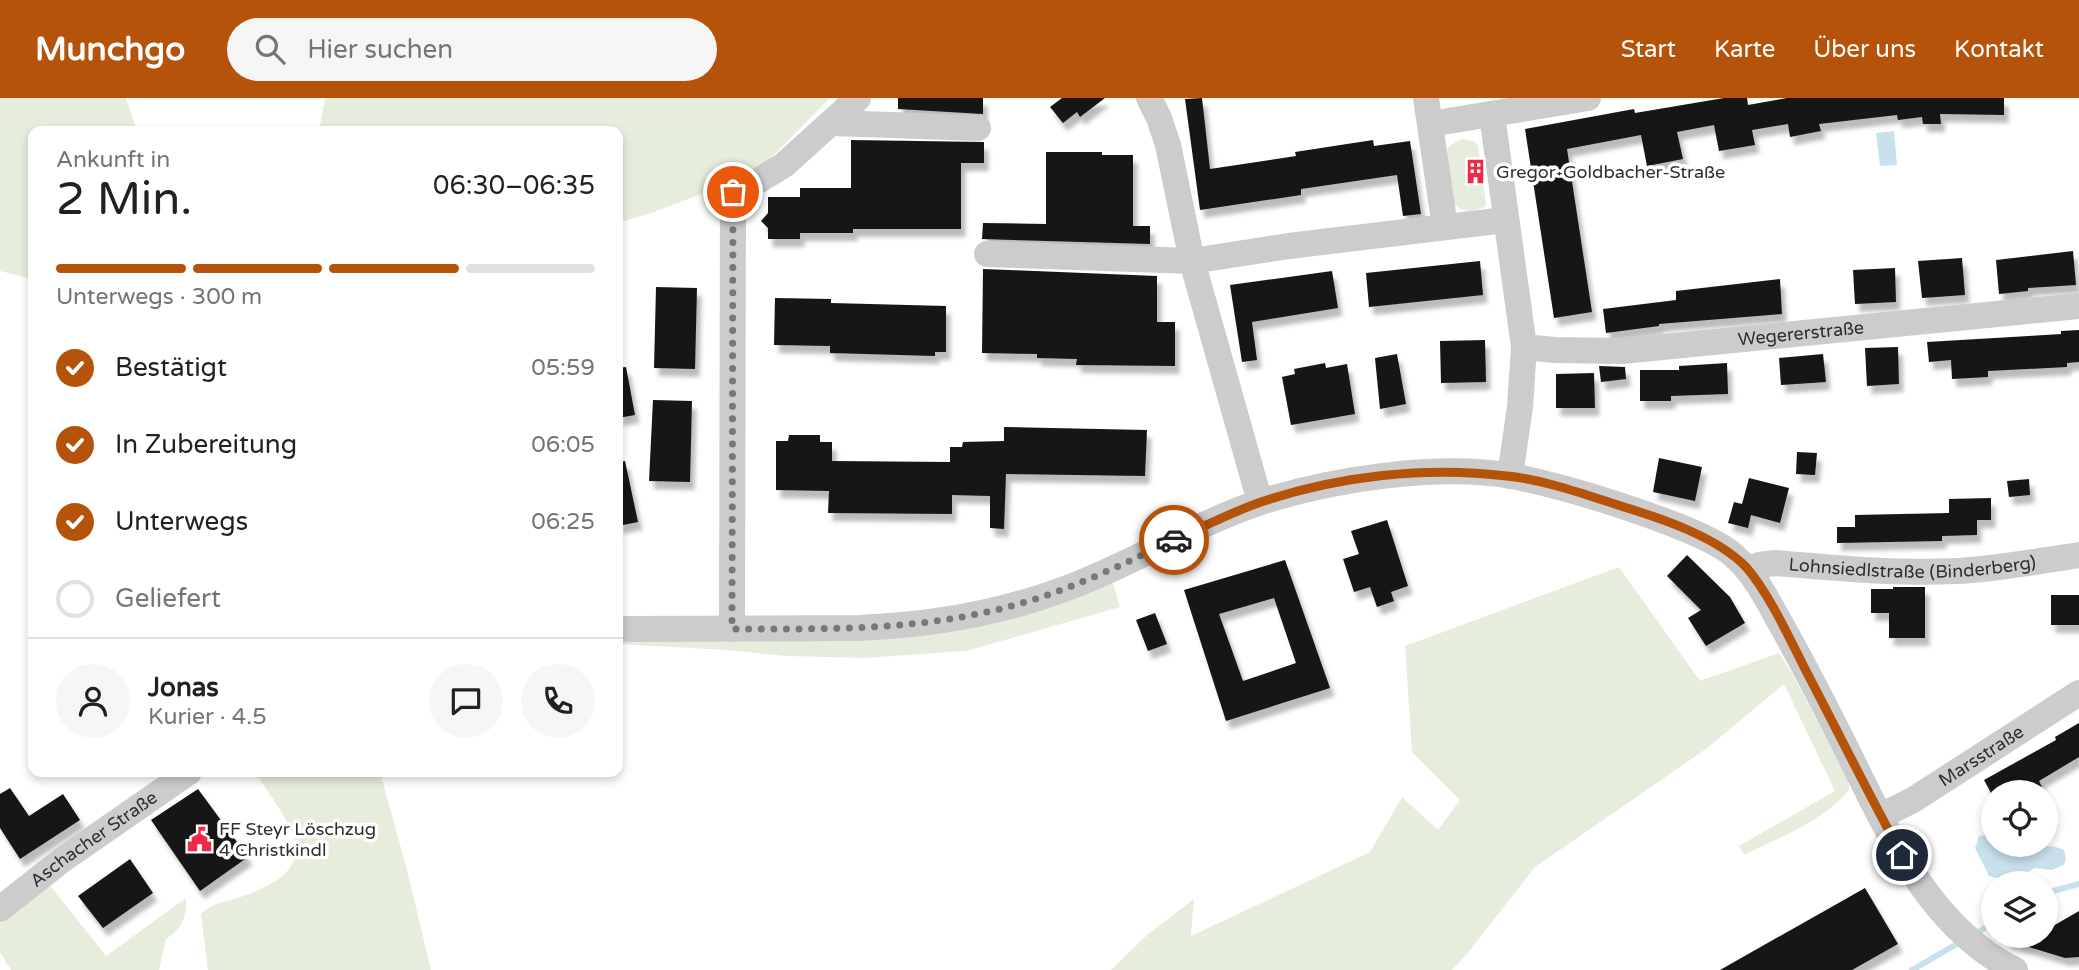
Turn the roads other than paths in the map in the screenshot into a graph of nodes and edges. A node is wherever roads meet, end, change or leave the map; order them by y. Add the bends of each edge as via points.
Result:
1 (858, 98) edge
2 (1149, 98) edge
3 (1426, 98) edge
4 (1588, 98) edge
5 (1492, 115) junction
6 (832, 123) junction
7 (1430, 124) junction
8 (978, 128) dead end
9 (1505, 220) junction
10 (1446, 227) junction
11 (986, 254) dead end
12 (1192, 261) junction
13 (2079, 306) edge
14 (1524, 347) junction
15 (1510, 476) junction
16 (1260, 502) junction
17 (2079, 555) edge
18 (1748, 570) junction
19 (623, 629) edge
20 (732, 629) junction
21 (2079, 693) edge
22 (182, 777) edge
23 (1881, 816) junction
24 (0, 909) edge
25 (1979, 962) edge
26 (2015, 970) edge

1 - 6 street
2 - 12 street via 1168,145
3 - 7 street
4 - 5 street
5 - 7 street
5 - 9 street
6 - 8 street
6 - 20 street via 784,165 733,192
7 - 10 street
9 - 10 street
9 - 14 street
10 - 12 street
11 - 12 street
12 - 16 street
13 - 14 street, Wegererstraße via 1622,351
14 - 15 street
15 - 16 street via 1400,474 1312,488
15 - 18 street via 1645,513 1715,543
16 - 20 street via 1097,576 982,614 897,627
17 - 18 street, Lohnsiedlstraße (Binderberg) via 1957,571 1775,564
18 - 23 street via 1790,639
19 - 20 street
21 - 23 street, Marsstraße
22 - 24 street, Aschacher Straße
23 - 25 street via 1913,874
25 - 26 street

